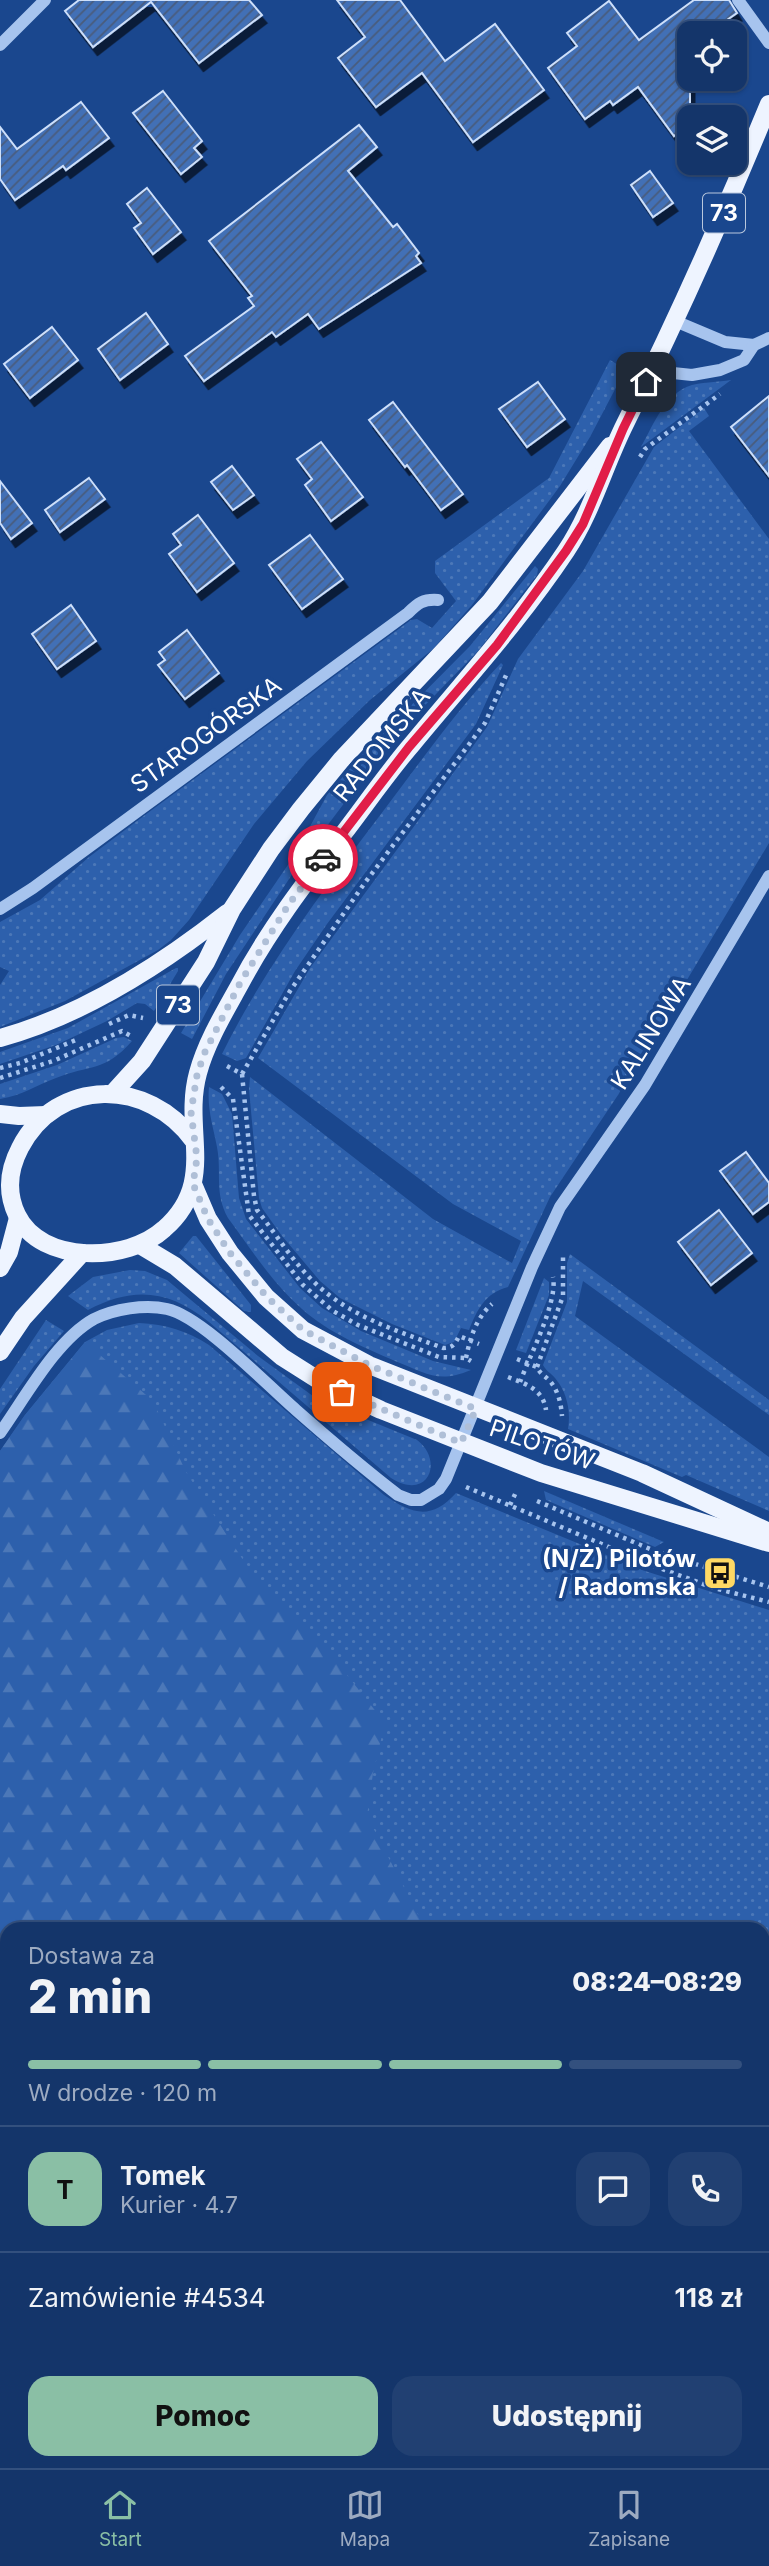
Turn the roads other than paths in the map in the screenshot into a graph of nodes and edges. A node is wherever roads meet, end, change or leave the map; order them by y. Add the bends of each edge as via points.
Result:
1 (45, 0) edge
2 (738, 0) edge
3 (769, 43) edge
4 (0, 45) edge
5 (769, 104) edge
6 (675, 321) junction
7 (769, 338) edge
8 (754, 345) junction
9 (654, 365) junction
10 (623, 429) junction
11 (438, 600) dead end
12 (769, 876) edge
13 (0, 909) edge
14 (232, 909) junction
15 (0, 1038) edge
16 (113, 1093) junction
17 (0, 1114) edge
18 (46, 1115) junction
19 (194, 1140) junction
20 (193, 1184) junction
21 (4, 1186) edge
22 (18, 1218) junction
23 (140, 1245) junction
24 (82, 1253) junction
25 (0, 1268) edge
26 (0, 1352) edge
27 (476, 1409) junction
28 (0, 1433) edge
29 (461, 1443) junction
30 (769, 1532) edge
31 (769, 1543) edge

1 - 4 street
2 - 3 street
5 - 6 main road, RADOMSKA / 73
6 - 8 street via 725,342
6 - 9 main road, RADOMSKA / 73
7 - 8 street
8 - 9 street via 744,360 720,370 692,375
9 - 10 main road, RADOMSKA / 73
10 - 14 main road, RADOMSKA / 73 via 490,602 309,799
10 - 19 main road, RADOMSKA / 73 via 583,524 566,551 503,638 409,747 289,904 240,983 197,1075 191,1112
11 - 13 street, STAROGÓRSKA via 419,602
12 - 27 street, KALINOWA via 645,1085 561,1207
14 - 15 main road via 166,958 82,1006
14 - 16 main road, RADOMSKA / 73 via 206,962 142,1061
16 - 18 main road via 80,1097
16 - 19 main road via 160,1107
17 - 18 main road
18 - 21 main road via 16,1155
19 - 20 main road, 73
20 - 23 main road, 73 via 179,1214 162,1232
20 - 27 main road, PILOTÓW via 230,1253 303,1330 369,1365
21 - 22 main road
22 - 24 main road, 73 via 51,1245
22 - 25 main road
23 - 24 main road, 73 via 115,1252
23 - 29 main road, PILOTÓW via 175,1266 282,1357 313,1377
24 - 26 main road via 23,1318
27 - 29 street, KALINOWA
27 - 30 main road, PILOTÓW via 642,1473
28 - 29 street, KALINOWA via 78,1331 113,1310 167,1309 213,1336 398,1495 421,1500 439,1489
29 - 31 main road, PILOTÓW via 564,1481

